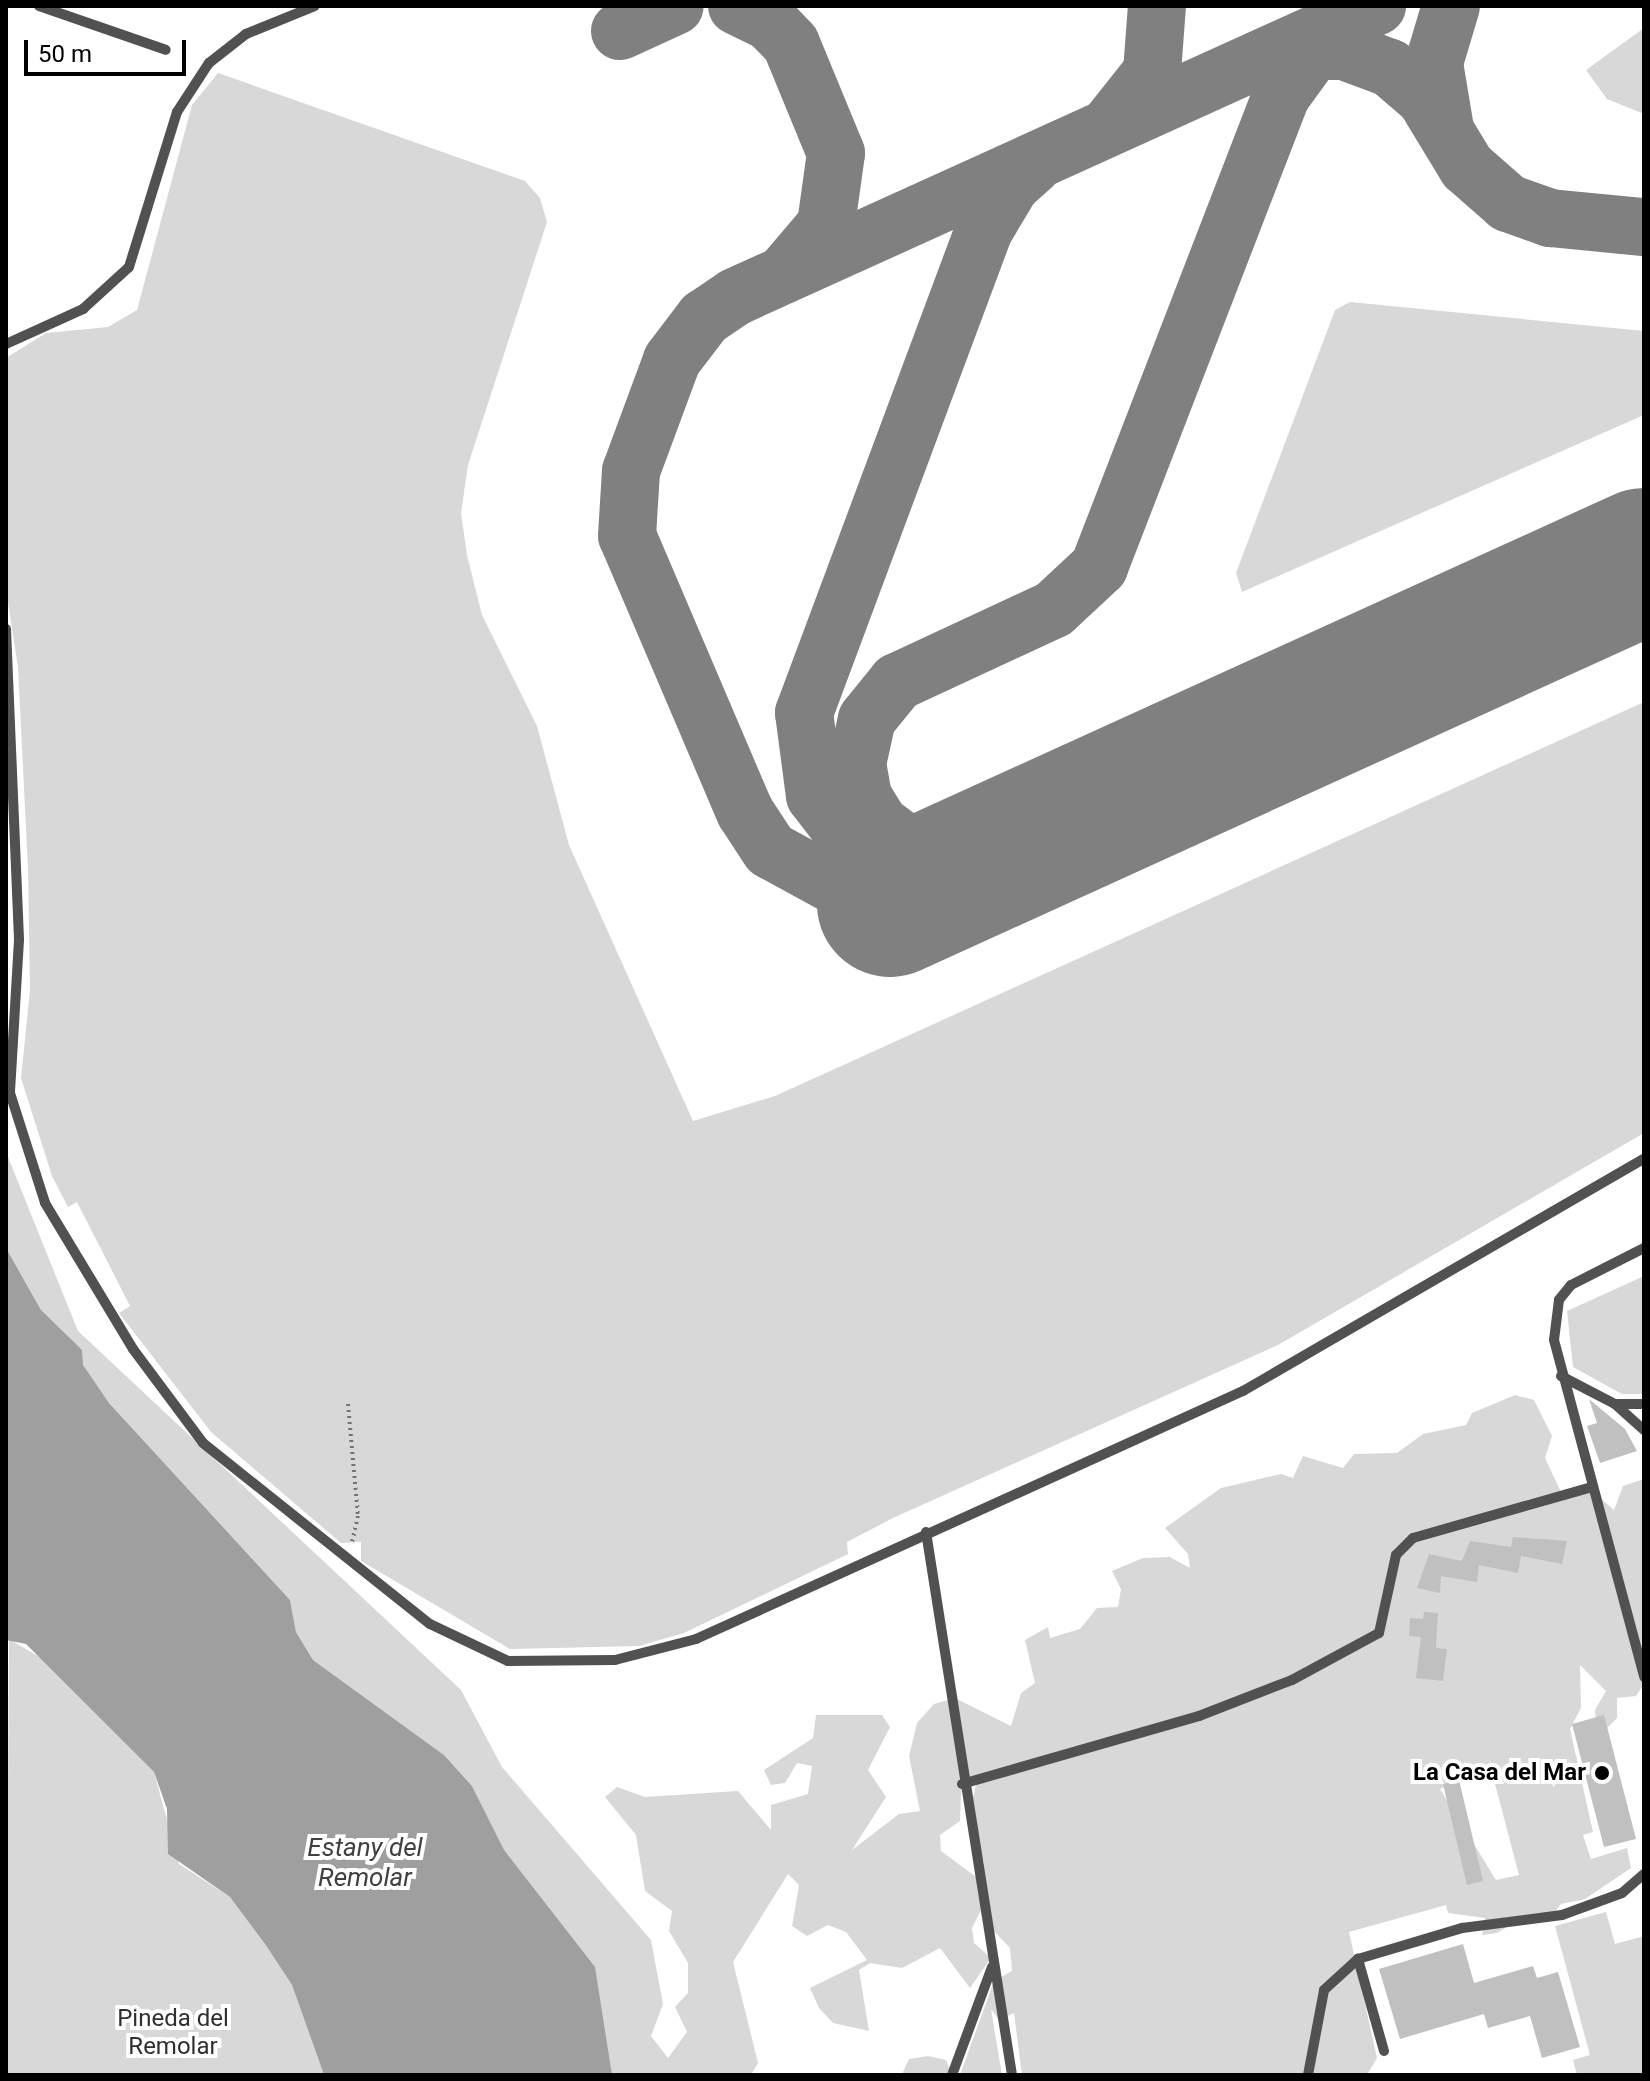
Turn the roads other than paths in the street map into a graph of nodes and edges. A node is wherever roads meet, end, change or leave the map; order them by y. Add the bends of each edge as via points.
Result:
1 (39, 6) edge
2 (315, 6) edge
3 (166, 50) dead end
4 (6, 344) edge
5 (6, 629) edge
6 (1644, 1159) edge
7 (1644, 1248) edge
8 (1561, 1376) junction
9 (1615, 1404) junction
10 (1644, 1404) edge
11 (1644, 1430) edge
12 (1589, 1488) junction
13 (926, 1532) junction
14 (1644, 1677) edge
15 (962, 1784) junction
16 (1644, 1874) edge
17 (1358, 1959) junction
18 (993, 1965) junction
19 (1384, 2051) dead end
20 (952, 2075) edge
21 (1012, 2075) edge
22 (1308, 2075) edge

1 - 3 lane
2 - 4 lane via 246,34 209,63 177,112 129,267 83,309
5 - 13 lane via 19,940 10,1093 45,1203 173,1408 203,1443 350,1565 470,1646 508,1661 575,1664 654,1655
6 - 13 lane via 1243,1391
7 - 8 lane via 1593,1268 1559,1300 1554,1340
8 - 9 lane
8 - 12 lane
9 - 10 lane
9 - 11 lane
12 - 14 lane
12 - 15 lane via 1413,1538 1396,1555 1379,1633 1306,1673 1199,1716
13 - 15 lane
15 - 18 lane
16 - 17 lane via 1622,1893 1562,1915 1462,1928
17 - 19 lane
17 - 22 lane via 1324,1990
18 - 20 lane
18 - 21 lane

